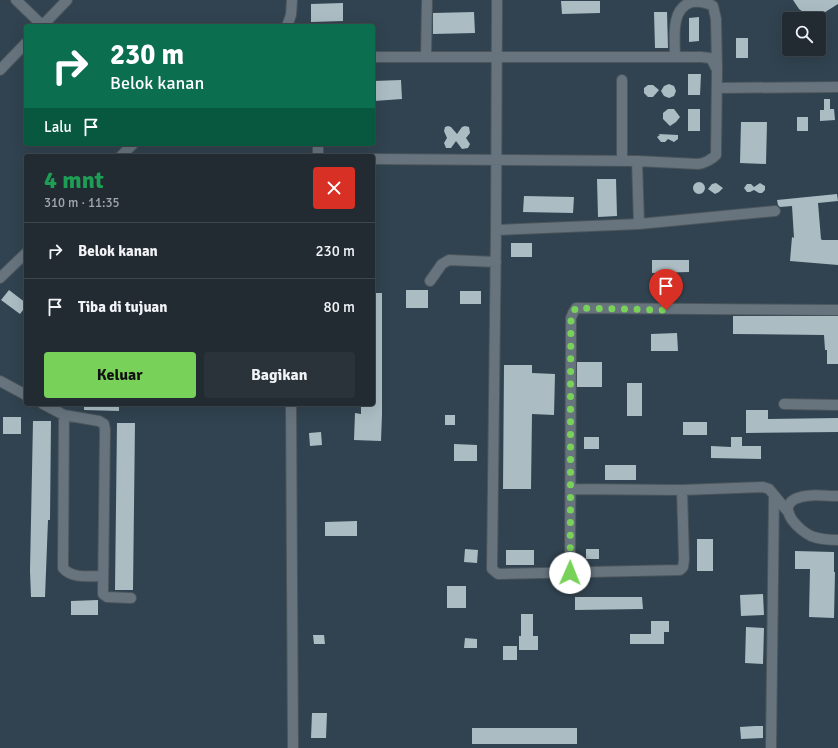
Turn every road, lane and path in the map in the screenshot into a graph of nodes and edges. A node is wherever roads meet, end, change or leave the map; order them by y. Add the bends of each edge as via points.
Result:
1 (16, 0) edge
2 (67, 0) edge
3 (292, 0) edge
4 (497, 0) edge
5 (427, 2) dead end
6 (41, 24) edge
7 (45, 24) edge
8 (288, 24) edge
9 (24, 45) edge
10 (375, 57) edge
11 (426, 57) junction
12 (675, 57) junction
13 (497, 58) junction
14 (0, 69) edge
15 (717, 70) junction
16 (622, 80) dead end
17 (838, 87) edge
18 (717, 88) junction
19 (131, 146) edge
20 (123, 154) edge
21 (375, 159) edge
22 (496, 160) junction
23 (622, 161) junction
24 (637, 161) junction
25 (775, 211) dead end
26 (639, 224) junction
27 (496, 230) junction
28 (24, 255) edge
29 (496, 262) junction
30 (0, 278) edge
31 (430, 281) dead end
32 (838, 310) edge
33 (0, 381) edge
34 (24, 394) edge
35 (784, 404) dead end
36 (838, 405) edge
37 (47, 406) edge
38 (292, 406) edge
39 (64, 415) junction
40 (571, 489) junction
41 (682, 490) junction
42 (774, 495) junction
43 (838, 496) edge
44 (789, 513) junction
45 (838, 540) edge
46 (570, 573) junction
47 (102, 576) junction
48 (131, 598) dead end
49 (292, 748) edge
50 (771, 748) edge

1 - 6 lane
2 - 7 lane
3 - 8 lane
4 - 13 lane
5 - 11 lane
9 - 14 lane
10 - 11 lane
11 - 13 lane
12 - 13 lane
12 - 15 lane via 710,58
12 - 15 lane via 676,18 680,10 687,4 697,1 707,3 713,6 716,19
13 - 22 lane
15 - 18 lane
16 - 23 lane
17 - 18 lane
18 - 24 lane via 716,155 711,160 698,164
19 - 20 lane
21 - 22 lane
22 - 23 lane
22 - 27 lane
23 - 24 lane
24 - 26 lane
25 - 26 lane
26 - 27 lane
27 - 29 lane
28 - 30 lane
29 - 31 lane via 449,260 442,264
29 - 46 lane via 492,569 498,574
32 - 40 lane via 576,308 571,318
33 - 34 lane
35 - 36 lane
37 - 39 lane
38 - 49 lane
39 - 47 lane via 100,421 104,424
39 - 47 lane via 63,568 72,576
40 - 41 lane
40 - 46 lane
41 - 42 lane via 763,487
41 - 46 lane via 684,560 680,570
42 - 44 lane
42 - 50 lane
43 - 44 lane via 806,496 796,499 789,505
44 - 45 lane via 791,520 799,529 812,536
47 - 48 lane via 103,594 107,597

